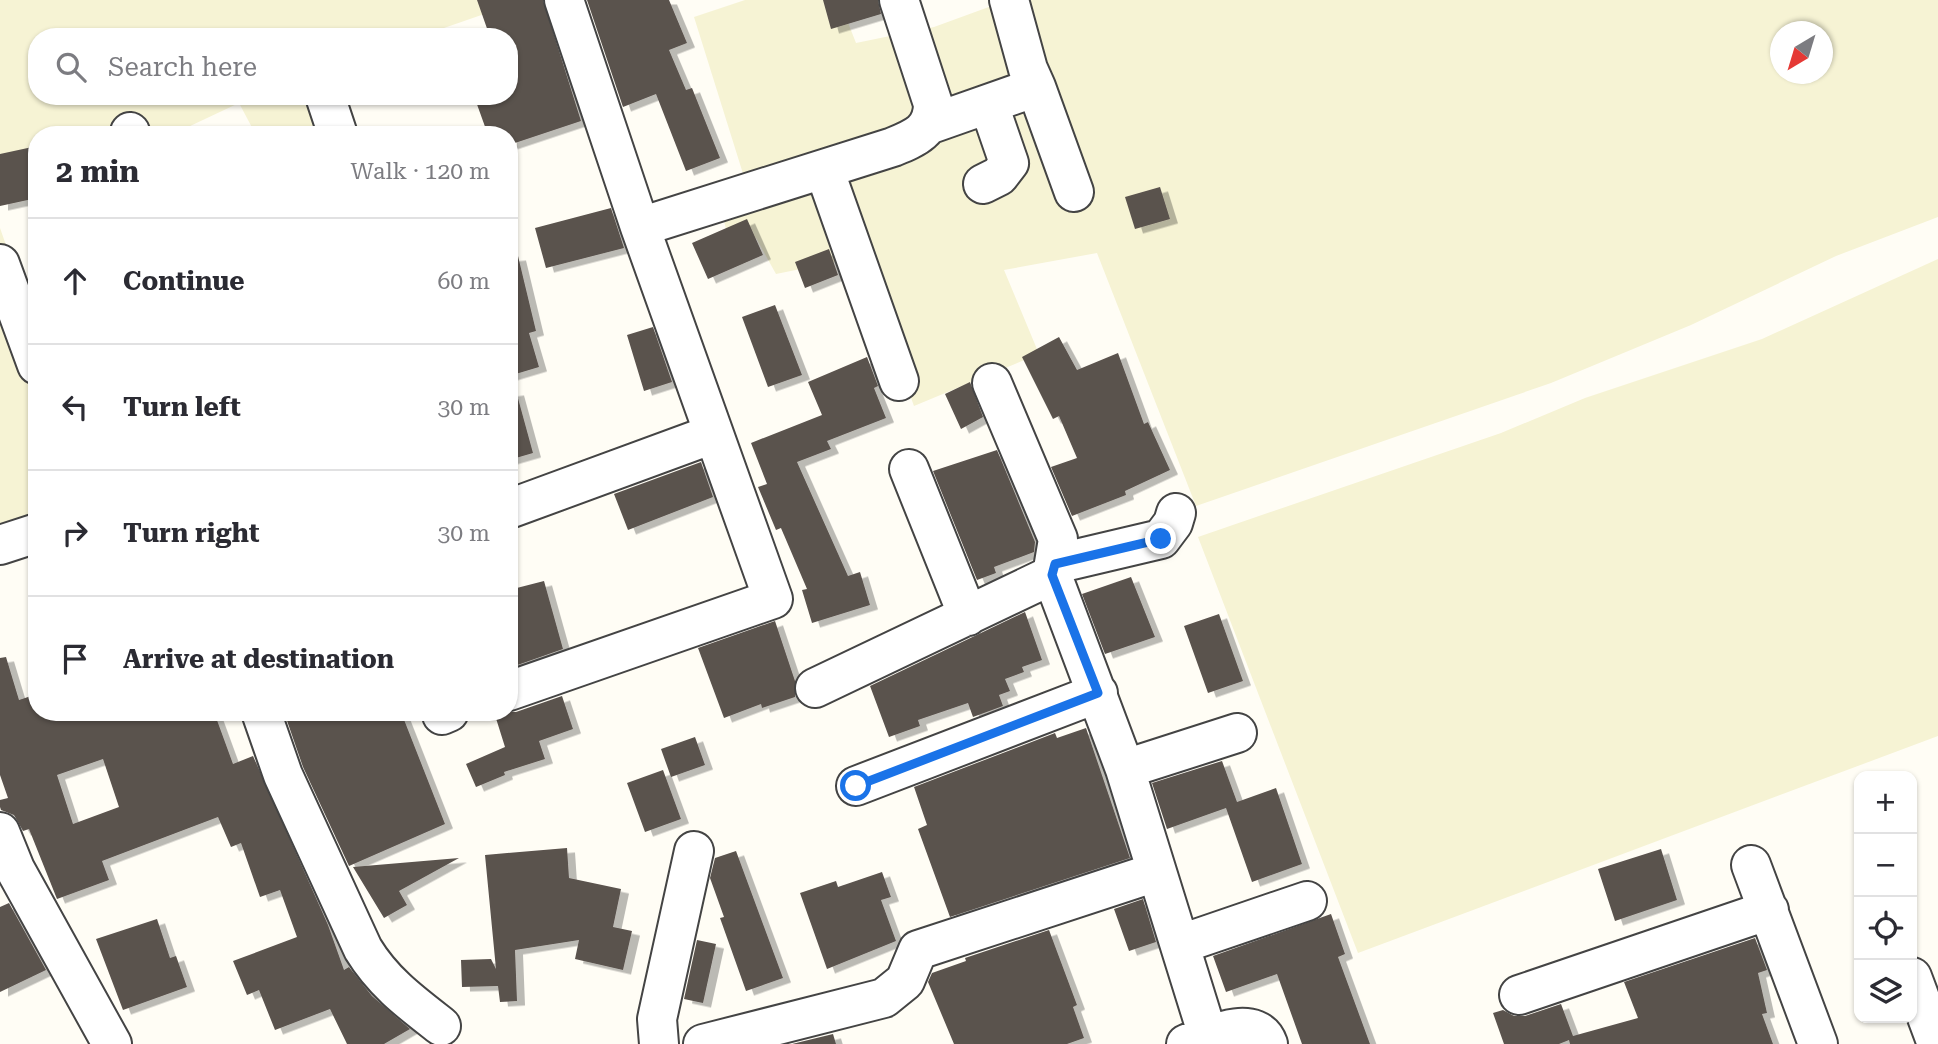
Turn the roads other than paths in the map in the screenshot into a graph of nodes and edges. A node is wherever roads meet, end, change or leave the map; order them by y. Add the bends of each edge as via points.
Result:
1 (564, 0) edge
2 (899, 0) edge
3 (1009, 0) edge
4 (1036, 87) junction
5 (328, 105) edge
6 (989, 106) junction
7 (929, 125) junction
8 (335, 126) edge
9 (824, 169) junction
10 (983, 184) dead end
11 (1074, 192) dead end
12 (640, 227) junction
13 (0, 264) edge
14 (28, 340) edge
15 (898, 381) dead end
16 (992, 383) dead end
17 (713, 434) junction
18 (909, 469) dead end
19 (518, 506) edge
20 (1177, 513) dead end
21 (28, 536) edge
22 (0, 545) edge
23 (1057, 582) junction
24 (968, 616) junction
25 (518, 688) edge
26 (815, 688) dead end
27 (1098, 693) junction
28 (264, 721) edge
29 (1237, 733) dead end
30 (1125, 769) junction
31 (856, 786) dead end
32 (0, 832) edge
33 (694, 850) dead end
34 (1751, 865) dead end
35 (1156, 872) junction
36 (1307, 901) dead end
37 (1769, 910) junction
38 (1181, 944) junction
39 (1917, 990) edge
40 (1519, 995) dead end
41 (440, 1026) dead end
42 (1197, 1040) edge
43 (112, 1044) edge
44 (659, 1044) edge
45 (703, 1044) edge
46 (1268, 1044) edge
47 (1818, 1044) edge
48 (1937, 1044) edge

1 - 12 street
2 - 7 street via 933,104
3 - 4 street
4 - 6 street
4 - 11 street
5 - 8 street
6 - 7 street
6 - 10 street via 1009,163 999,176
7 - 9 street via 913,139
9 - 12 street
9 - 15 street
12 - 17 street
13 - 14 street
16 - 23 street via 1058,539
17 - 19 street
17 - 25 street via 773,599
18 - 24 street
20 - 23 street via 1161,539
21 - 22 street
23 - 24 street
23 - 27 street
24 - 26 street
27 - 30 street
27 - 31 street
28 - 41 street via 283,775 363,949 396,991
29 - 30 street
30 - 35 street
32 - 43 street via 15,869
33 - 44 street via 657,1019
34 - 37 street
35 - 38 street
35 - 45 street via 918,950 905,981 884,998
36 - 38 street
37 - 40 street
37 - 47 street
38 - 42 street
39 - 48 street
42 - 46 street via 1247,1026

